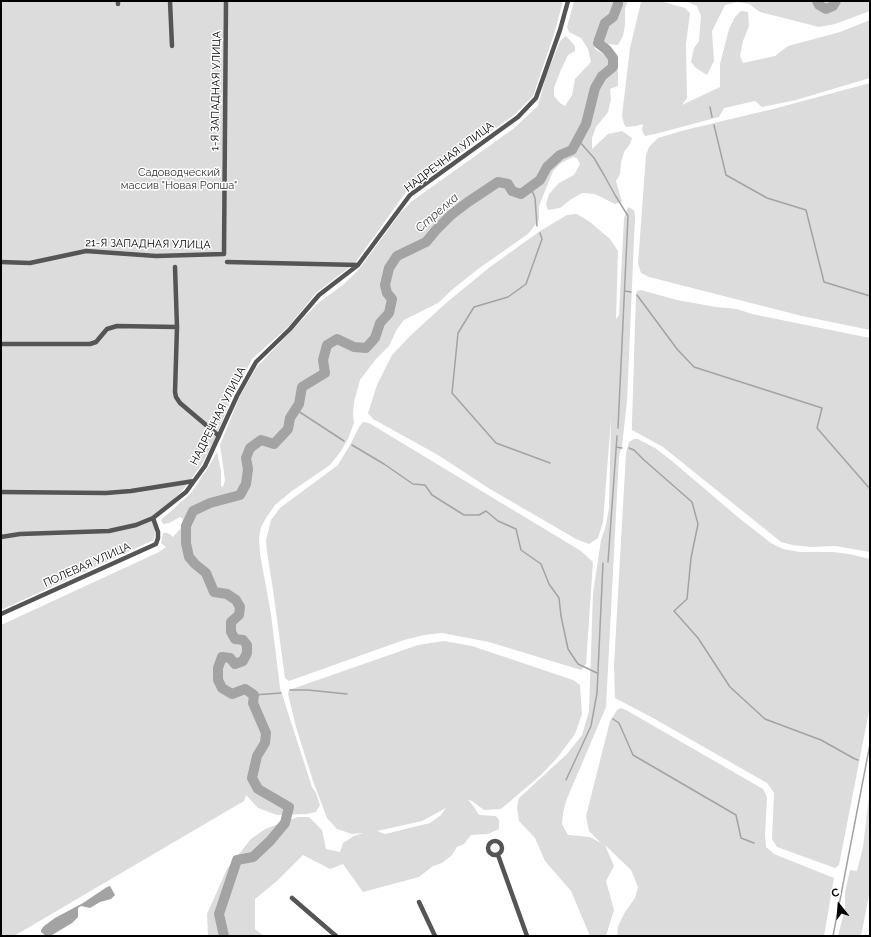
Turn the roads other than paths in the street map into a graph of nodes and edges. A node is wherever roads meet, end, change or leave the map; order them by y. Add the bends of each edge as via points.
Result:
1 (170, 1) edge
2 (226, 1) edge
3 (568, 1) edge
4 (172, 46) dead end
5 (224, 254) joint
6 (1, 262) edge
7 (227, 262) dead end
8 (358, 265) junction
9 (175, 267) dead end
10 (177, 327) junction
11 (1, 344) edge
12 (219, 436) junction
13 (194, 480) junction
14 (1, 492) edge
15 (153, 518) junction
16 (1, 537) edge
17 (1, 614) edge
18 (498, 855) dead end
19 (292, 898) dead end
20 (419, 902) dead end
21 (336, 936) edge
22 (435, 936) edge
23 (526, 936) edge

1 - 4 street
2 - 5 street, 1-Я ЗАПАДНАЯ УЛИЦА
3 - 8 street, НАДРЕЧНАЯ УЛИЦА via 536,98 518,117 410,195
5 - 6 street, 21-Я ЗАПАДНАЯ УЛИЦА via 156,256 86,251 30,263
7 - 8 street
8 - 12 street, НАДРЕЧНАЯ УЛИЦА via 319,295 290,329 256,362 236,396
9 - 10 street
10 - 11 street via 117,326 107,329 96,342 90,344
10 - 12 street via 176,397
12 - 13 street, НАДРЕЧНАЯ УЛИЦА via 205,466
13 - 14 street via 106,493
13 - 15 street, НАДРЕЧНАЯ УЛИЦА via 186,492
15 - 16 street, НАДРЕЧНАЯ УЛИЦА via 109,531
15 - 17 street, ПОЛЕВАЯ УЛИЦА via 158,532 156,544
18 - 23 street
19 - 21 street
20 - 22 street

